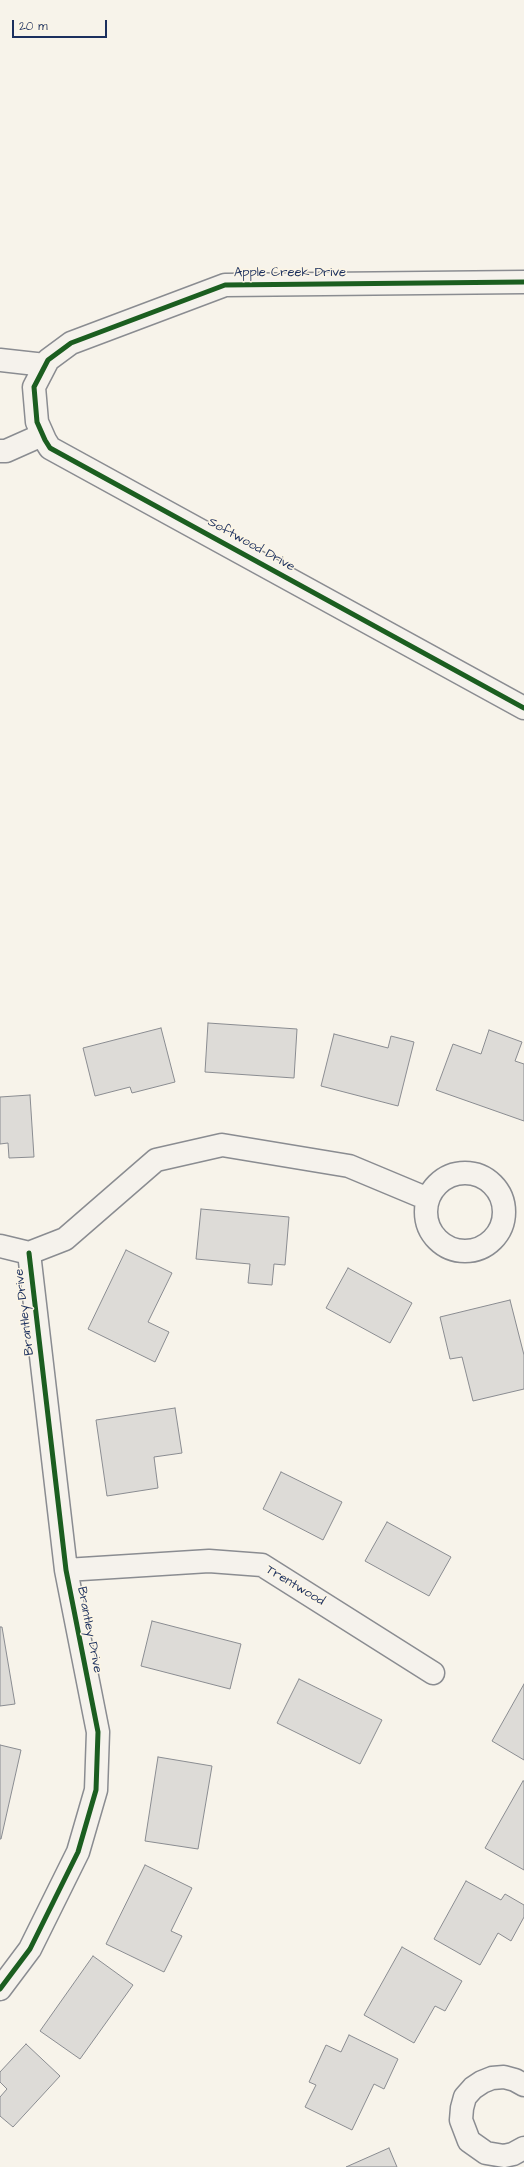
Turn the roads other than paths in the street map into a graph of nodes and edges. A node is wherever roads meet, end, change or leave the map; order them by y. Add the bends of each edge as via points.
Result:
1 (524, 282) edge
2 (0, 360) edge
3 (46, 362) junction
4 (42, 435) junction
5 (0, 451) edge
6 (524, 708) edge
7 (428, 1199) dead end
8 (0, 1246) edge
9 (29, 1253) junction
10 (66, 1570) junction
11 (433, 1673) dead end
12 (0, 1989) edge
13 (522, 2079) edge
14 (524, 2148) edge

1 - 3 street, Apple Creek Drive via 225,285 71,343
2 - 3 street
3 - 4 street, Softwood Drive via 34,387 36,422
4 - 5 street via 6,451
4 - 6 street, Softwood Drive via 50,448
7 - 9 street, Brantley Drive via 349,1166 222,1145 156,1160 65,1239
8 - 9 street
9 - 10 street, Brantley Drive
10 - 11 street, Trentwood via 209,1561 262,1565
10 - 12 street, Brantley Drive via 98,1732 96,1790 78,1852 30,1949
13 - 14 street via 492,2078 473,2088 462,2108 461,2120 469,2141 486,2153 504,2156

